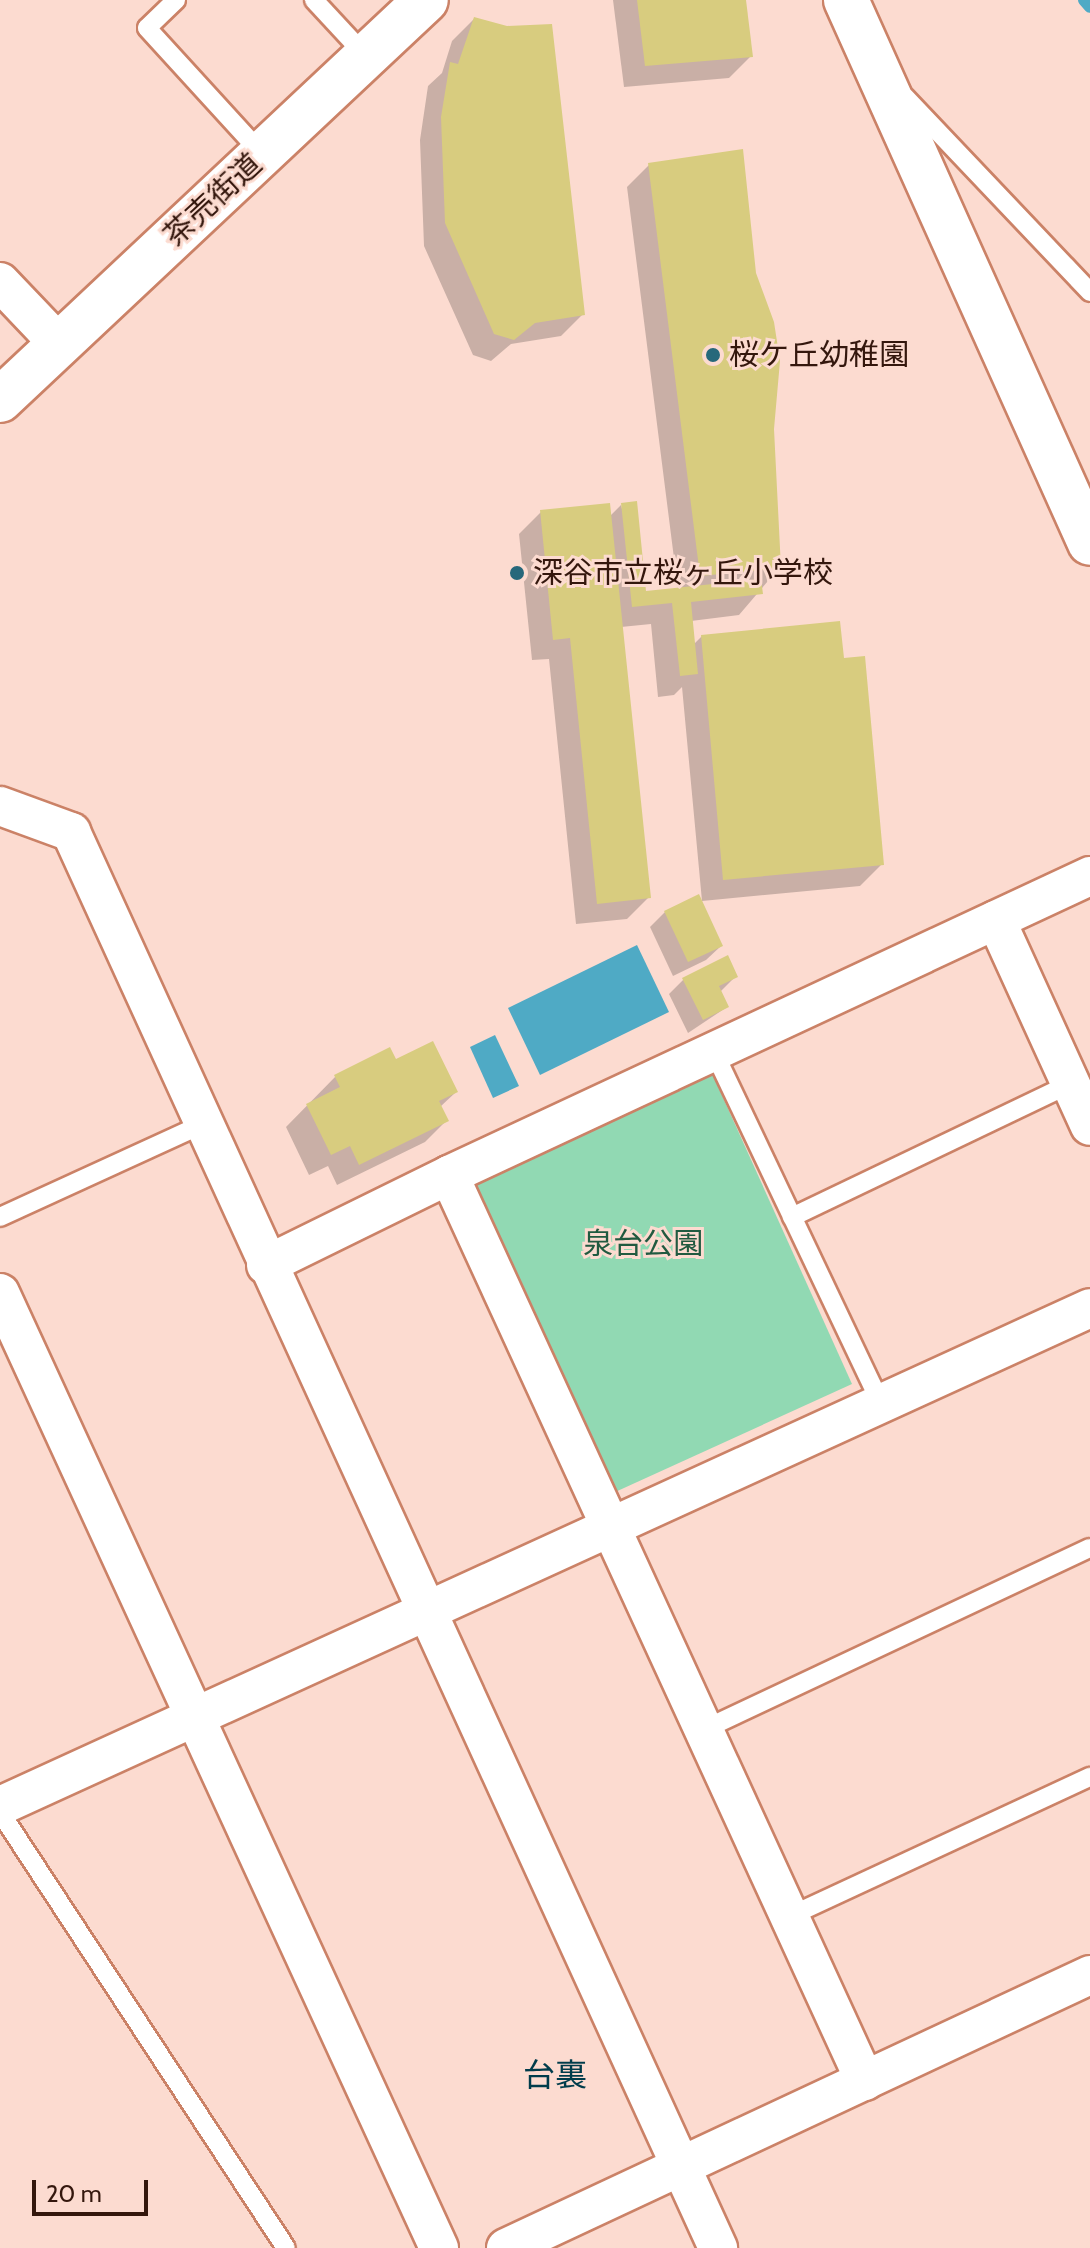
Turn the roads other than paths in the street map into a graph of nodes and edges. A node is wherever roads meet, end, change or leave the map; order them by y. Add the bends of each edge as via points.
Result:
1 (176, 0) edge
2 (314, 0) edge
3 (426, 0) edge
4 (846, 0) edge
5 (366, 56) junction
6 (876, 67) junction
7 (262, 154) junction
8 (0, 282) edge
9 (1090, 292) edge
10 (58, 343) junction
11 (0, 400) edge
12 (1090, 543) edge
13 (0, 806) edge
14 (1090, 876) edge
15 (996, 920) junction
16 (713, 1050) junction
17 (1070, 1084) junction
18 (203, 1124) junction
19 (1090, 1126) edge
20 (449, 1175) junction
21 (0, 1217) edge
22 (792, 1217) junction
23 (266, 1265) junction
24 (0, 1293) edge
25 (1090, 1308) edge
26 (881, 1404) junction
27 (613, 1526) junction
28 (1090, 1548) edge
29 (426, 1612) junction
30 (195, 1717) junction
31 (705, 1729) junction
32 (1090, 1777) edge
33 (0, 1809) edge
34 (790, 1916) junction
35 (1090, 1977) edge
36 (865, 2081) junction
37 (682, 2166) junction
38 (286, 2248) edge
39 (439, 2248) edge
40 (506, 2248) edge
41 (718, 2248) edge

1 - 7 lane via 147,28
2 - 5 lane
3 - 5 street, 茶売街道
4 - 6 street
5 - 7 street, 茶売街道
6 - 9 lane
6 - 12 street
7 - 10 street, 茶売街道
8 - 10 street
10 - 11 street, 茶売街道
13 - 18 street via 71,832
14 - 15 street
15 - 16 street
15 - 17 street
16 - 20 street
16 - 22 lane
17 - 19 street
17 - 22 lane
18 - 21 lane
18 - 23 street
20 - 23 street
20 - 27 street
22 - 26 lane
23 - 29 street
24 - 30 street
25 - 26 street
26 - 27 street
27 - 29 street
27 - 31 street
28 - 31 lane
29 - 30 street
29 - 37 street
30 - 33 street
30 - 39 street
31 - 34 street
32 - 34 lane
33 - 38 lane
34 - 36 street
35 - 36 street
36 - 37 street
37 - 40 street
37 - 41 street

